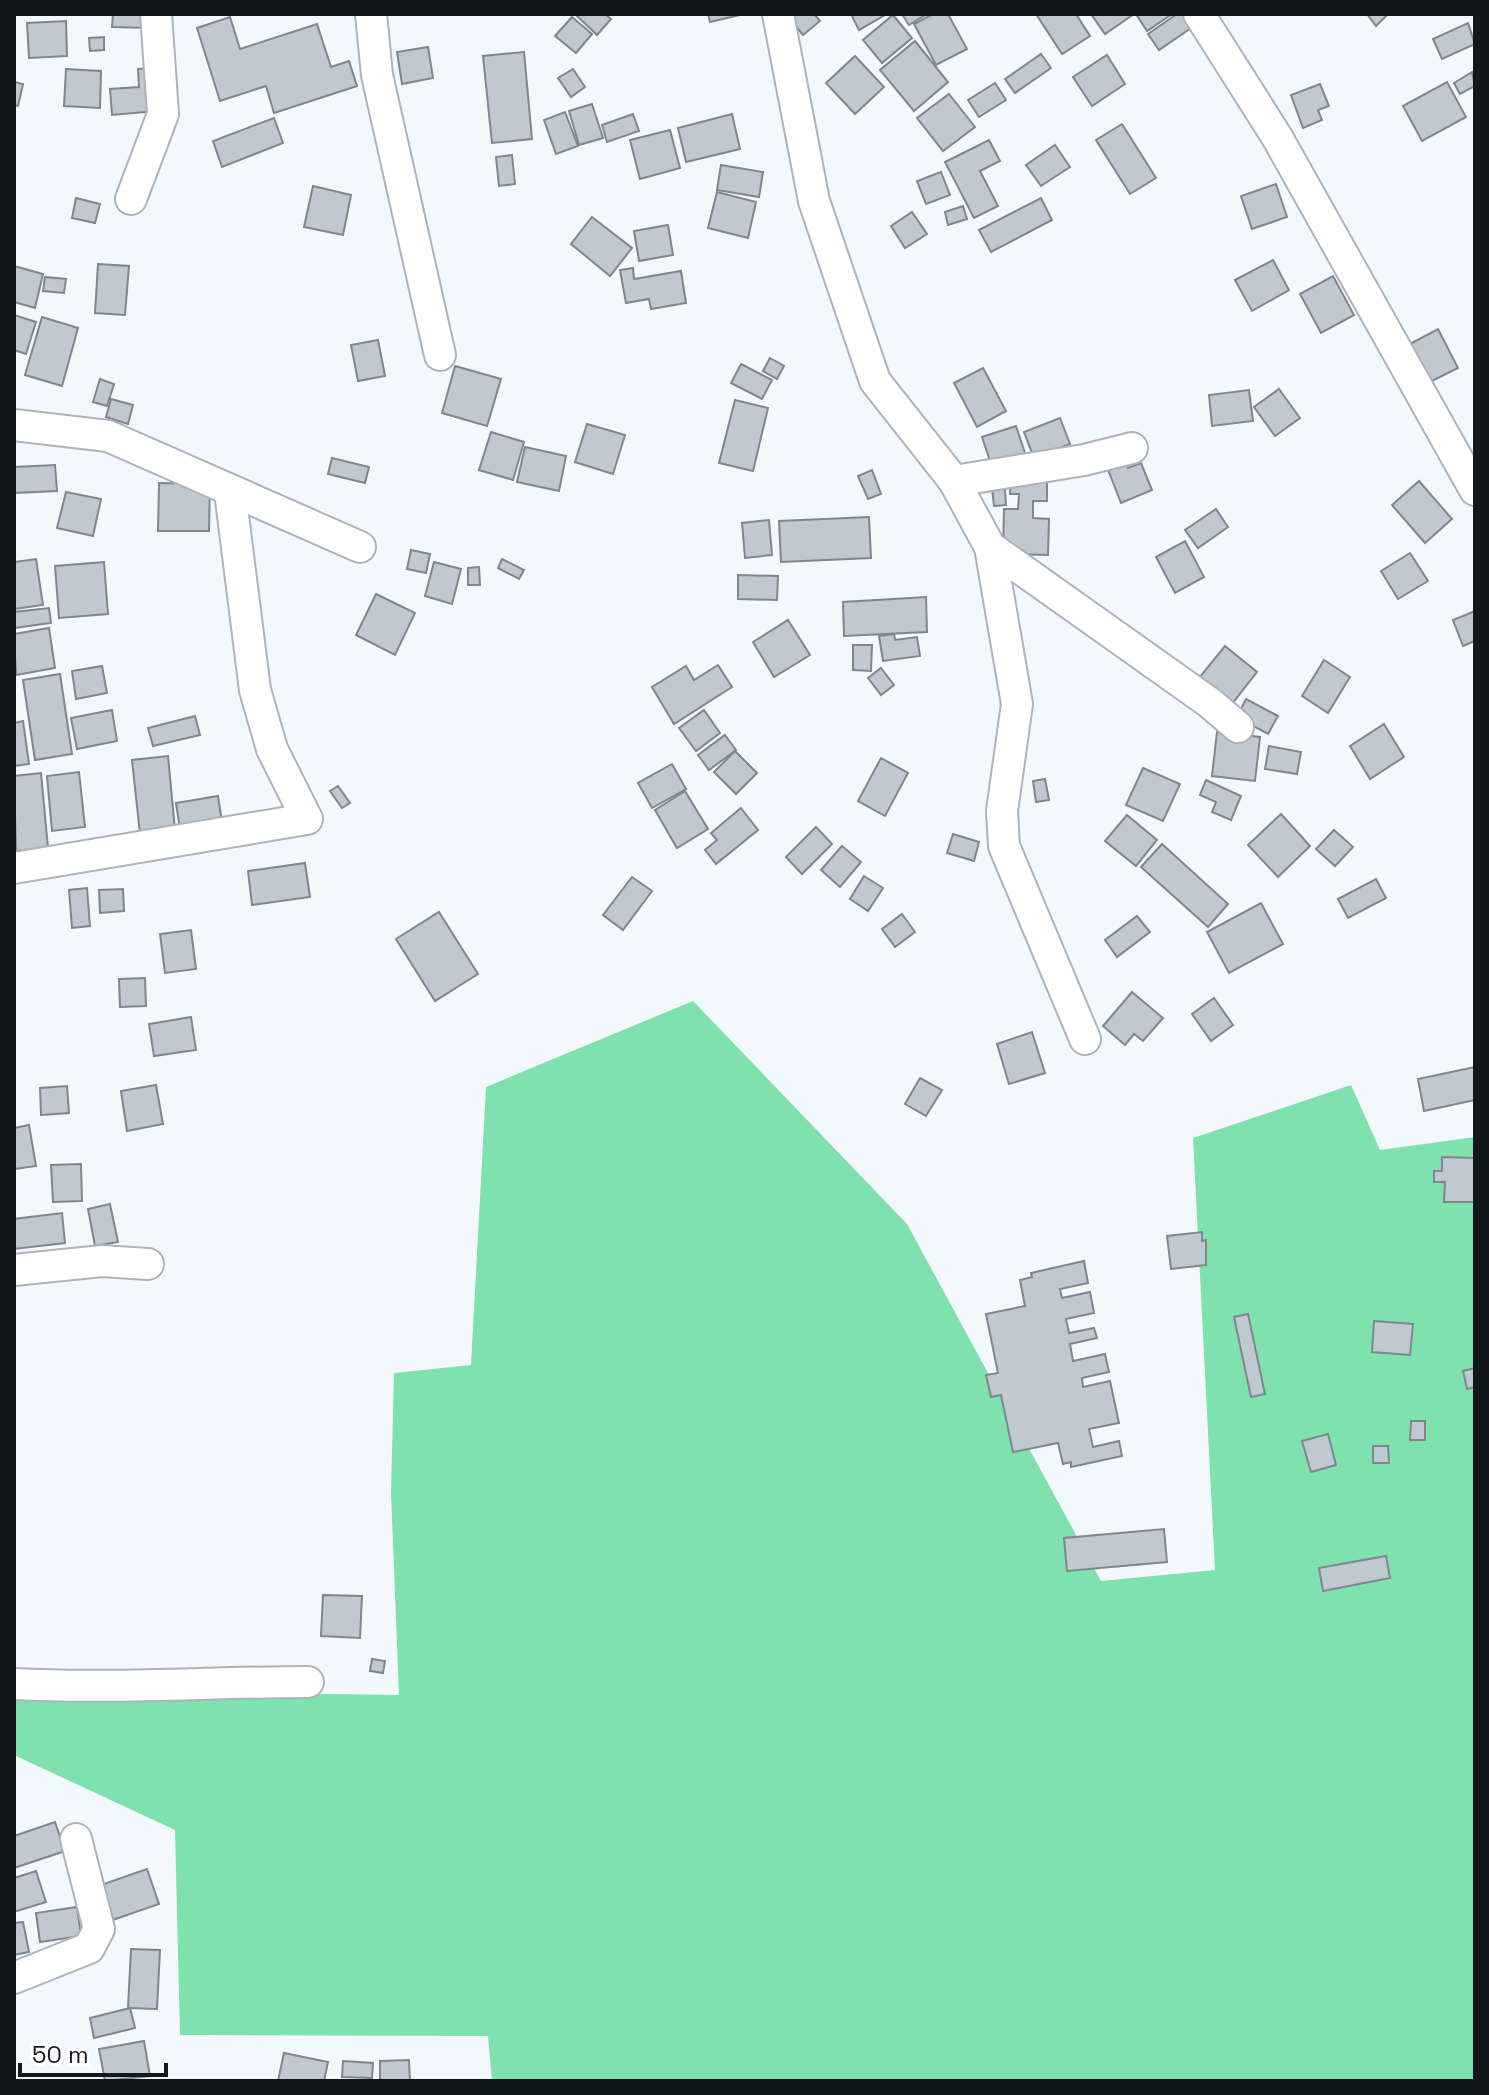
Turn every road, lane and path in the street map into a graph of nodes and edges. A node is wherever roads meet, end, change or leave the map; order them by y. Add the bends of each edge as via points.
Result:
1 (156, 14) edge
2 (371, 14) edge
3 (778, 14) edge
4 (1199, 14) edge
5 (131, 199) dead end
6 (440, 355) dead end
7 (14, 425) edge
8 (1132, 448) dead end
9 (954, 481) junction
10 (1475, 490) edge
11 (230, 492) junction
12 (360, 547) dead end
13 (990, 547) junction
14 (1238, 727) dead end
15 (14, 868) edge
16 (1085, 1039) dead end
17 (148, 1264) dead end
18 (14, 1270) edge
19 (308, 1682) dead end
20 (14, 1684) edge
21 (76, 1839) dead end
22 (14, 1978) edge

1 - 5 street via 163,114
2 - 6 street via 377,75
3 - 9 street via 814,201 875,381
4 - 10 street via 1277,137
7 - 11 street via 108,436
8 - 9 street
9 - 13 street
11 - 12 street
11 - 15 street via 255,690 272,749 307,819
13 - 14 street
13 - 16 street via 1017,704 1002,811 1004,846
17 - 18 street via 102,1261
19 - 20 street via 90,1688
21 - 22 street via 99,1929 89,1948

